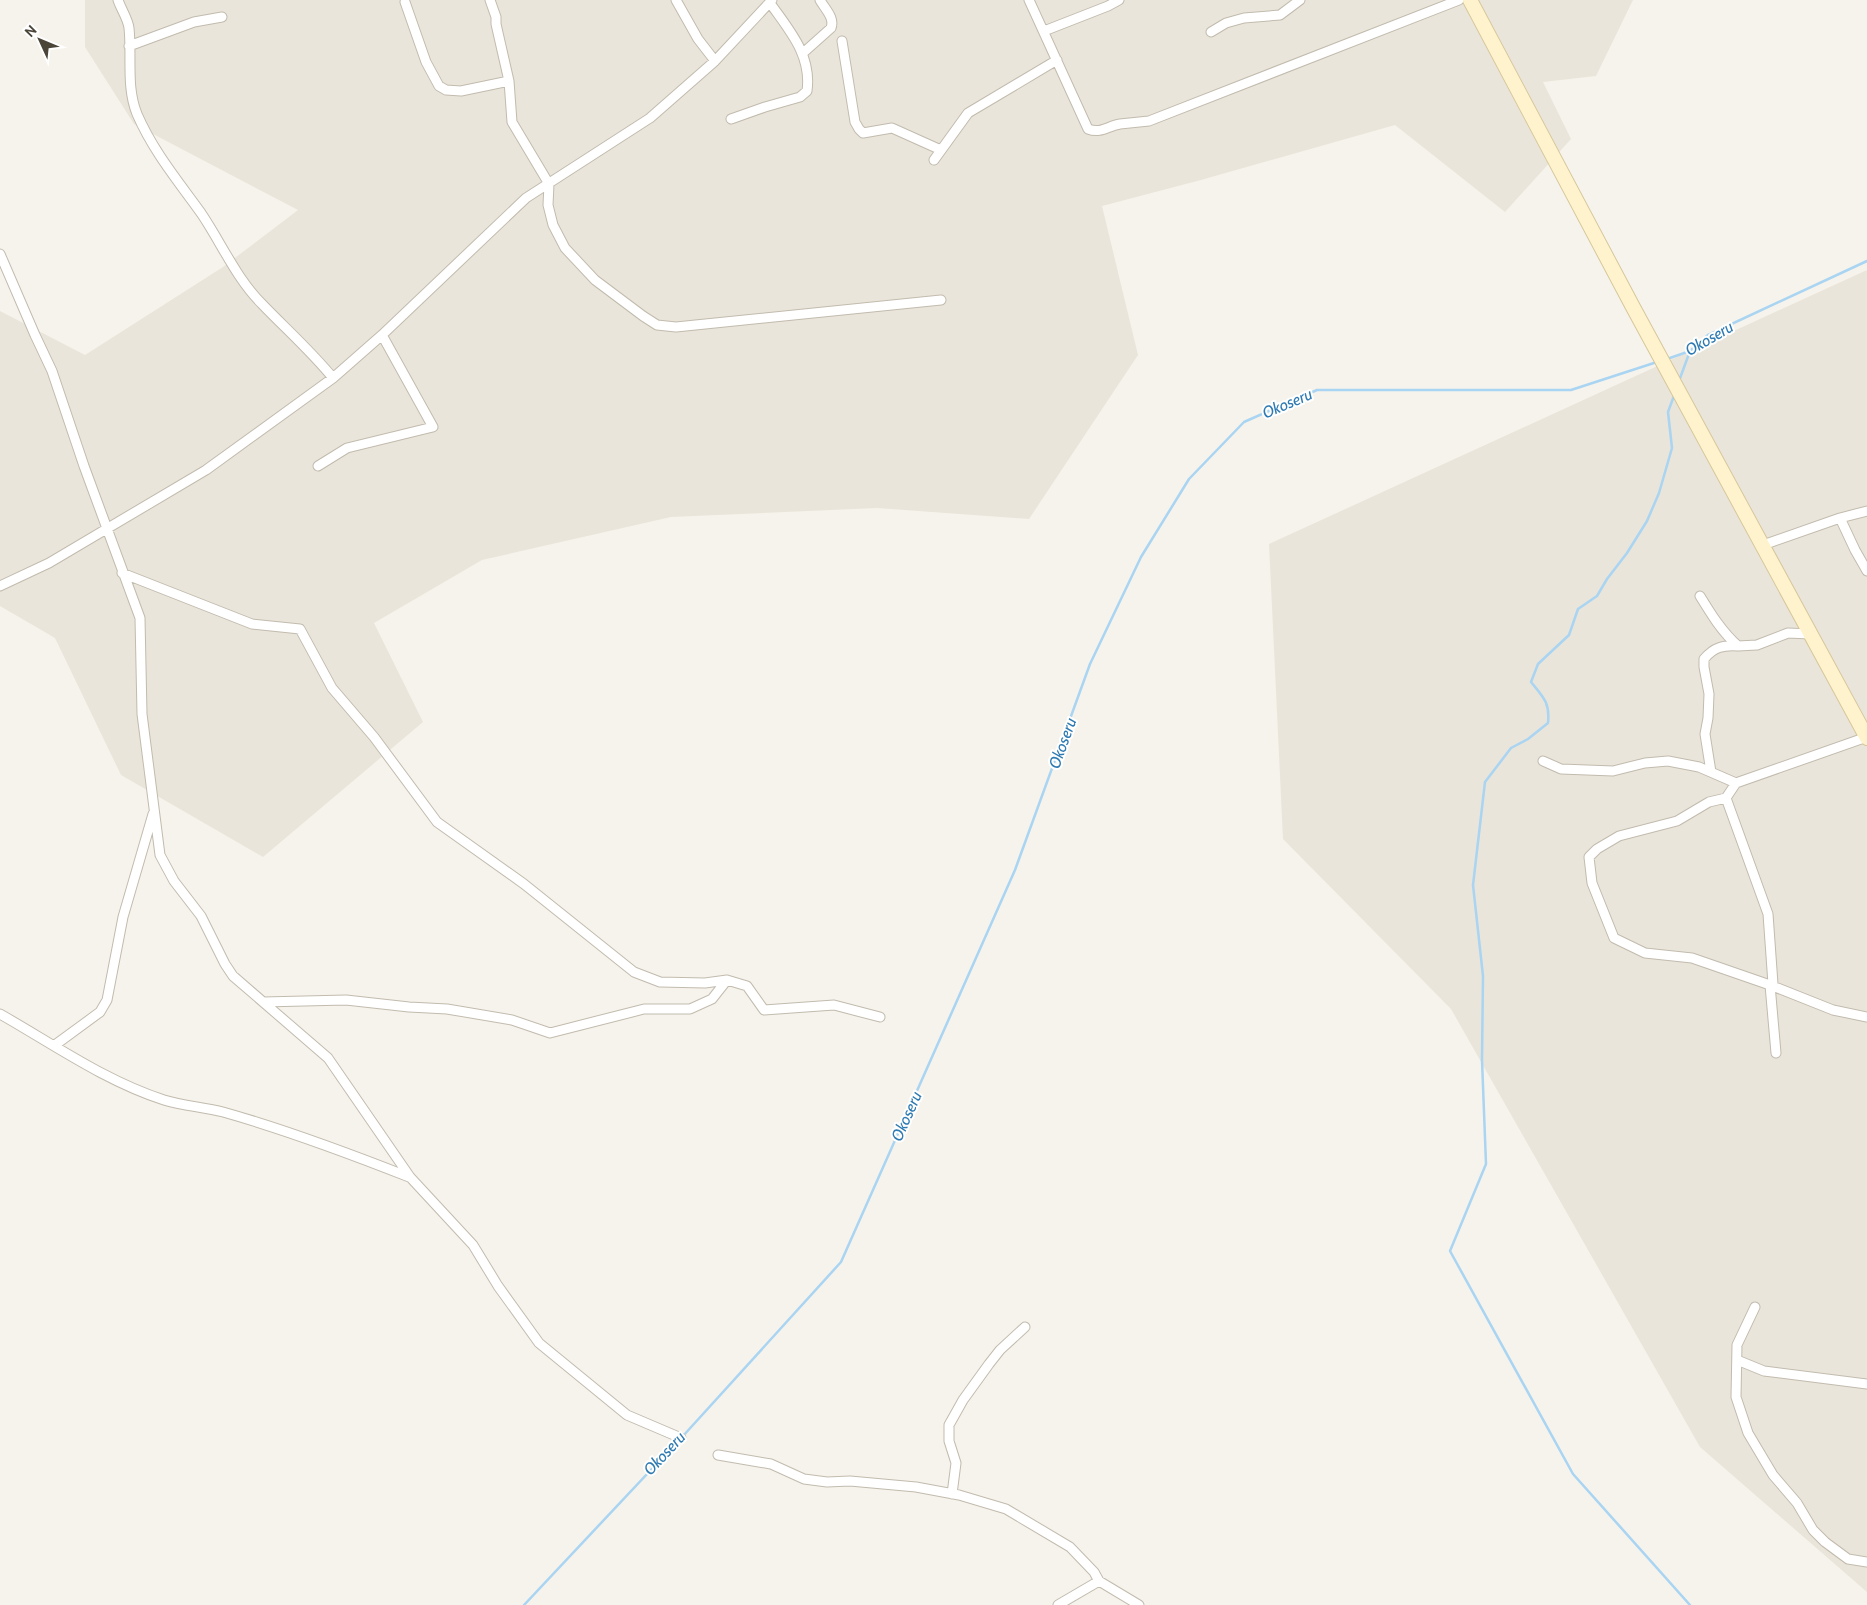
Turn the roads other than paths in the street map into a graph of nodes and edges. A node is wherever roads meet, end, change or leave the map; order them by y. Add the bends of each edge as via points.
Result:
1 (118, 0) edge
2 (490, 0) edge
3 (676, 0) edge
4 (820, 0) edge
5 (1029, 0) edge
6 (1119, 0) edge
7 (1300, 0) edge
8 (1459, 0) edge
9 (1470, 0) edge
10 (405, 2) dead end
11 (771, 2) edge
12 (222, 16) dead end
13 (1044, 31) junction
14 (1211, 32) dead end
15 (842, 41) dead end
16 (129, 46) junction
17 (803, 53) junction
18 (1057, 60) junction
19 (715, 61) junction
20 (509, 81) junction
21 (731, 120) dead end
22 (941, 150) junction
23 (934, 160) dead end
24 (549, 184) junction
25 (0, 254) edge
26 (941, 300) dead end
27 (382, 335) junction
28 (333, 378) junction
29 (318, 466) dead end
30 (1867, 511) edge
31 (1840, 518) junction
32 (107, 528) junction
33 (1762, 545) junction
34 (1867, 571) edge
35 (122, 572) junction
36 (0, 586) edge
37 (1700, 596) dead end
38 (1810, 634) junction
39 (1738, 646) junction
40 (1867, 737) edge
41 (1543, 761) dead end
42 (1711, 772) junction
43 (1736, 783) junction
44 (1726, 798) junction
45 (154, 809) junction
46 (727, 980) junction
47 (1770, 985) junction
48 (263, 1002) junction
49 (0, 1014) edge
50 (880, 1017) dead end
51 (1867, 1017) edge
52 (55, 1045) junction
53 (1776, 1053) dead end
54 (410, 1177) junction
55 (1755, 1307) dead end
56 (1025, 1327) dead end
57 (1737, 1360) junction
58 (1867, 1384) edge
59 (681, 1438) dead end
60 (718, 1455) dead end
61 (952, 1494) junction
62 (1867, 1562) edge
63 (1099, 1581) junction
64 (1058, 1605) edge
65 (1139, 1605) edge

1 - 16 street via 129,26
2 - 20 street
3 - 19 street
4 - 17 street via 833,24
5 - 13 street
6 - 13 street
7 - 14 street via 1280,15 1244,18
8 - 18 street via 1149,121 1117,125 1108,130 1088,129
9 - 33 street
10 - 20 street via 426,62 439,86 461,91
11 - 17 street
11 - 19 street
12 - 16 street via 185,25
13 - 18 street
15 - 22 street via 859,130 863,133 892,128
16 - 28 street via 131,94 138,115 167,168 200,213 236,274
17 - 21 street via 809,80 807,91 800,97
18 - 22 street via 968,113
19 - 24 street via 650,118
20 - 24 street via 512,122
22 - 23 street
24 - 26 street via 548,205 553,225 565,248 595,280 657,325 685,326
24 - 27 street via 526,198
25 - 32 street via 34,336 52,370
27 - 28 street
27 - 29 street via 433,427 347,448
28 - 32 street via 206,470
30 - 31 street
31 - 33 street
31 - 34 street
32 - 35 street
32 - 36 street via 49,563
33 - 38 street
35 - 45 street via 140,618 142,714
35 - 46 street via 252,624 300,629 332,688 374,737 438,822 539,896 634,972 660,982
37 - 39 street
38 - 39 street via 1788,633 1757,644
38 - 40 street
39 - 42 street via 1715,648 1704,659 1709,694 1705,734
40 - 43 street
41 - 42 street via 1561,769 1613,770 1668,761
42 - 43 street
43 - 44 street
44 - 47 street via 1768,914 1773,984
44 - 47 street via 1709,802 1677,821 1619,836 1597,849 1589,857 1592,884 1611,933 1619,941 1645,953 1692,958
45 - 48 street via 156,839 168,871 201,916 233,976
45 - 52 street via 123,917 107,1000 100,1012
46 - 48 street via 712,999 690,1009 644,1009 550,1033 512,1020 447,1009 346,1000
46 - 50 street via 747,986 764,1010 834,1005
47 - 51 street via 1833,1010
47 - 53 street
48 - 54 street via 328,1058
49 - 52 street
52 - 54 street via 108,1076 164,1100 221,1111 285,1130
54 - 59 street via 473,1245 539,1343 627,1414
55 - 57 street via 1738,1345
56 - 61 street via 994,1357 949,1425 949,1442 956,1463
57 - 58 street via 1764,1371
57 - 62 street via 1736,1397 1748,1433 1773,1475 1825,1542 1848,1559
60 - 61 street via 771,1464 804,1479 916,1487
61 - 63 street via 1006,1509 1033,1524 1070,1547
63 - 64 street
63 - 65 street

